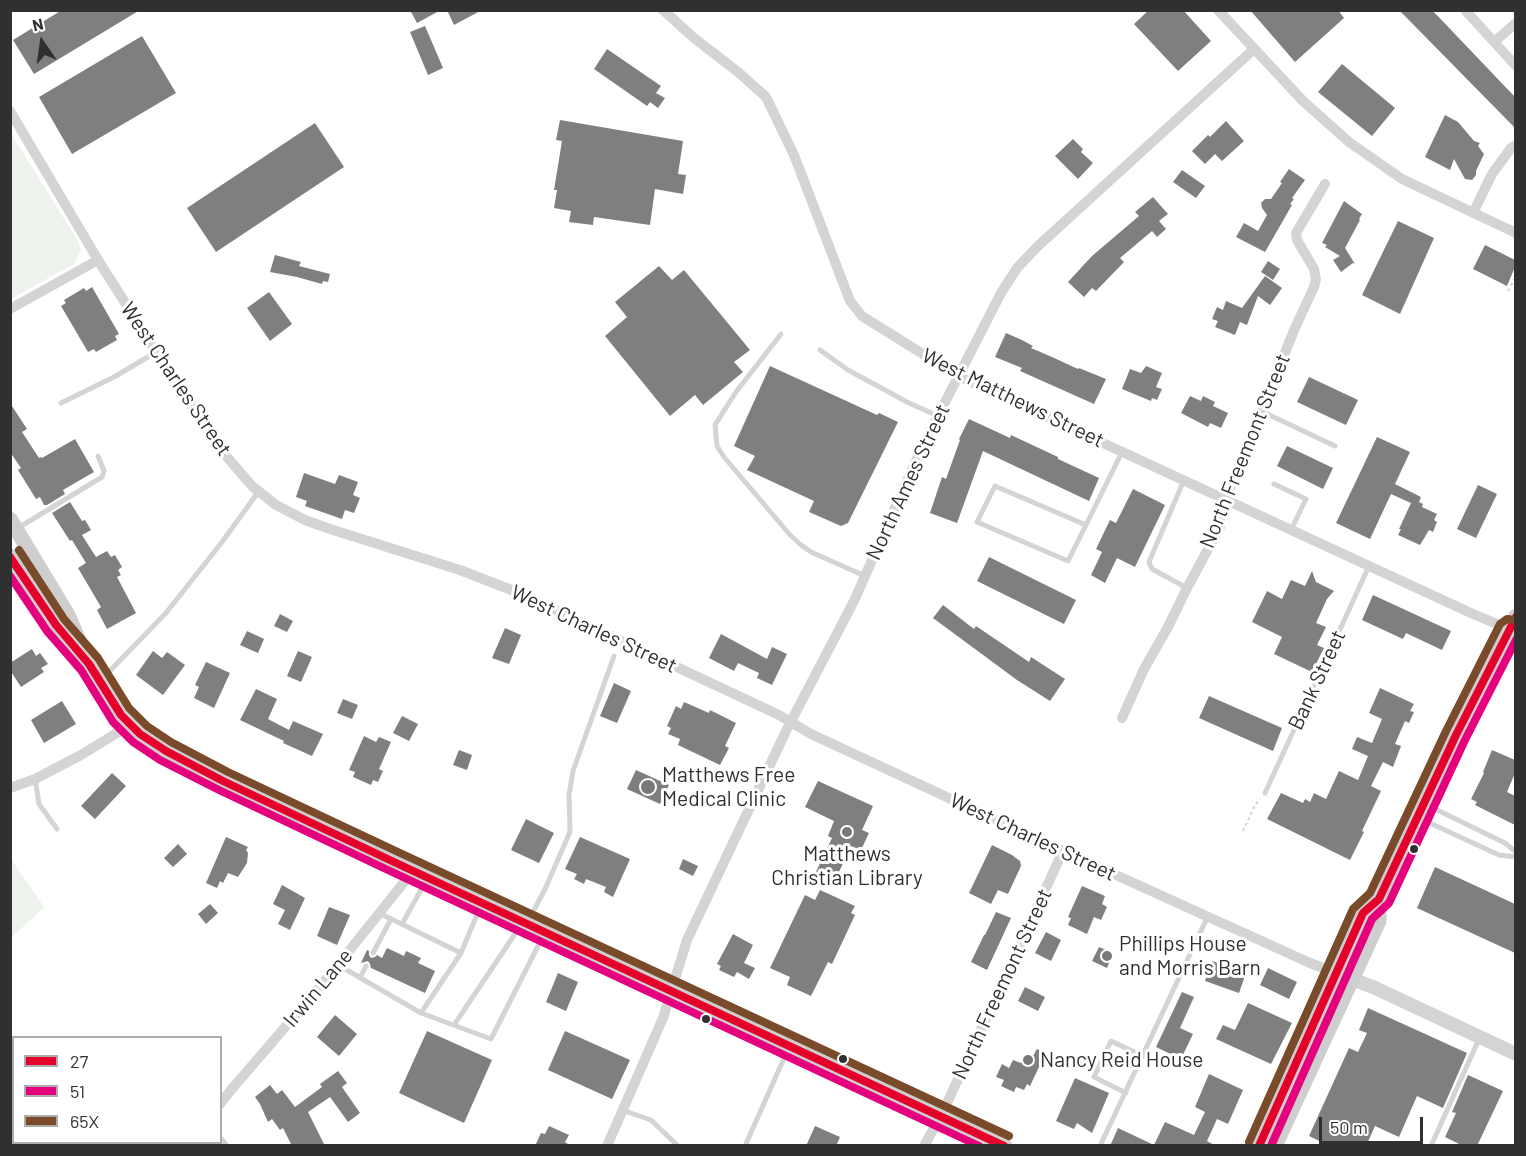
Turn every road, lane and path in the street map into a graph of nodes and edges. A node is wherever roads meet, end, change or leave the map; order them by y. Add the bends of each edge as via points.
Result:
1 (663, 10) edge
2 (1218, 10) edge
3 (1465, 10) edge
4 (1515, 23) edge
5 (1494, 42) junction
6 (1254, 49) junction
7 (1515, 66) edge
8 (10, 111) edge
9 (1515, 145) edge
10 (1325, 184) dead end
11 (1473, 213) junction
12 (1515, 233) edge
13 (98, 260) junction
14 (1515, 276) edge
15 (1508, 291) dead end
16 (10, 309) edge
17 (781, 334) dead end
18 (820, 350) dead end
19 (156, 352) junction
20 (958, 376) junction
21 (61, 403) dead end
22 (1261, 411) junction
23 (938, 416) junction
24 (1335, 446) dead end
25 (1122, 452) junction
26 (98, 456) dead end
27 (1184, 480) junction
28 (1274, 484) dead end
29 (259, 491) junction
30 (1226, 500) junction
31 (14, 524) edge
32 (1086, 525) junction
33 (1292, 530) junction
34 (10, 556) edge
35 (1369, 566) junction
36 (865, 576) junction
37 (1187, 588) junction
38 (1513, 625) edge
39 (614, 656) dead end
40 (89, 664) junction
41 (100, 682) junction
42 (1122, 718) dead end
43 (791, 722) junction
44 (130, 725) junction
45 (35, 779) junction
46 (10, 788) edge
47 (1265, 794) dead end
48 (1255, 805) dead end
49 (1421, 810) junction
50 (57, 829) dead end
51 (1244, 831) dead end
52 (1063, 851) junction
53 (1515, 852) edge
54 (1515, 857) edge
55 (413, 871) junction
56 (428, 878) junction
57 (1379, 899) junction
58 (482, 903) junction
59 (380, 914) junction
60 (1209, 916) junction
61 (391, 919) junction
62 (523, 922) junction
63 (402, 924) junction
64 (545, 932) junction
65 (373, 953) dead end
66 (460, 953) junction
67 (338, 965) junction
68 (366, 966) dead end
69 (1336, 973) junction
70 (360, 978) junction
71 (1352, 979) junction
72 (671, 991) junction
73 (421, 1013) junction
74 (454, 1025) junction
75 (1479, 1037) junction
76 (790, 1046) junction
77 (1515, 1054) edge
78 (1143, 1056) junction
79 (1126, 1093) junction
80 (222, 1102) edge
81 (622, 1110) junction
82 (941, 1116) junction
83 (607, 1146) edge
84 (678, 1146) edge
85 (745, 1146) edge
86 (924, 1146) edge
87 (1005, 1146) edge
88 (1100, 1146) edge
89 (1259, 1146) edge
90 (1275, 1146) edge
91 (1431, 1146) edge

1 - 20 street, West Matthews Street via 766,98 794,155 850,301 862,316
2 - 6 street
3 - 5 street
4 - 5 street
5 - 7 street
6 - 11 street via 1349,142 1402,179
6 - 20 street, North Ames Street via 1017,268
8 - 13 street, West Charles Street
9 - 11 street via 1492,174
10 - 22 street, North Freemont Street via 1296,233 1314,269 1314,287
11 - 12 street
13 - 16 street
13 - 19 street, West Charles Street
14 - 15 path
17 - 36 lane via 716,425 717,446 801,545
18 - 23 lane via 848,370
19 - 21 lane
19 - 29 street, West Charles Street via 222,450
20 - 23 street, North Ames Street
20 - 25 street, West Matthews Street
22 - 24 lane
22 - 30 street, North Freemont Street
23 - 36 street, North Ames Street
25 - 27 street, West Matthews Street
25 - 32 lane
26 - 31 lane via 104,471 102,477
27 - 30 street, West Matthews Street
27 - 37 lane via 1149,562 1152,569
28 - 33 lane via 1306,499
29 - 41 lane via 166,613
29 - 43 street, West Charles Street via 305,520 519,593
30 - 33 street, West Matthews Street
30 - 37 street, North Freemont Street via 1220,527
31 - 40 main road via 68,615
32 - 32 lane via 1068,561 977,522 995,486
33 - 35 street, West Matthews Street
34 - 40 main road via 56,625
35 - 38 street, West Matthews Street via 1473,614
35 - 47 lane, Bank Street
36 - 43 street, North Ames Street
37 - 42 street, North Freemont Street
38 - 49 main road
39 - 62 lane via 573,771 570,832 533,912
40 - 41 main road
41 - 44 main road
43 - 52 street, West Charles Street
43 - 72 street, North Ames Street via 687,940
44 - 45 street
44 - 55 main road via 166,751 223,781
45 - 46 street
45 - 50 lane via 39,804
48 - 51 path
49 - 53 lane via 1505,843
49 - 54 lane via 1499,855
49 - 57 main road
52 - 60 street, West Charles Street
52 - 82 street, North Freemont Street
55 - 56 main road
55 - 59 street, Irwin Lane
56 - 58 main road
56 - 63 lane
57 - 69 main road via 1363,913
57 - 71 main road via 1379,921
58 - 62 main road
58 - 66 lane
59 - 61 lane
59 - 67 street, Irwin Lane
60 - 69 street, West Charles Street
60 - 78 lane
61 - 63 lane
61 - 65 lane
62 - 64 main road
62 - 74 lane
63 - 66 lane
64 - 72 main road
64 - 74 lane via 491,1039
66 - 73 lane
67 - 70 lane
67 - 80 street, Irwin Lane
68 - 70 lane
69 - 71 street
69 - 89 main road
70 - 73 lane
71 - 75 street
71 - 90 main road
72 - 76 main road
72 - 81 street, North Ames Street
73 - 74 lane
75 - 77 street
75 - 91 lane
76 - 82 main road
76 - 85 lane
78 - 79 lane
78 - 79 lane via 1111,1041 1098,1068 1094,1077
79 - 88 lane
81 - 83 street, North Ames Street
81 - 84 lane via 651,1120
82 - 86 street, North Freemont Street
82 - 87 main road

